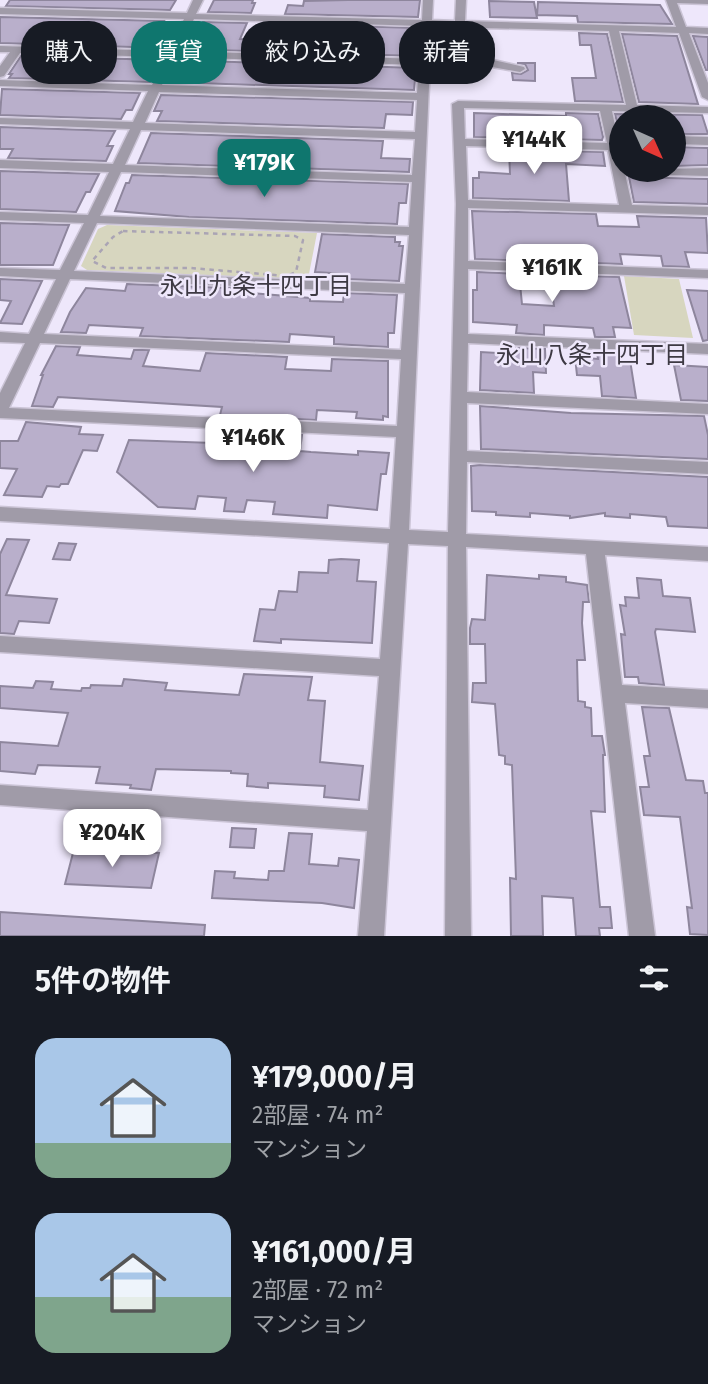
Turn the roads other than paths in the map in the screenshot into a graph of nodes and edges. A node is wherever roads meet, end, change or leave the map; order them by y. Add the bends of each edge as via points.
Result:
1 (198, 0) edge
2 (428, 0) edge
3 (461, 0) edge
4 (672, 0) edge
5 (708, 1) edge
6 (0, 11) edge
7 (191, 17) junction
8 (189, 21) edge
9 (427, 21) edge
10 (460, 21) edge
11 (399, 22) edge
12 (495, 25) edge
13 (613, 28) junction
14 (682, 30) junction
15 (708, 31) edge
16 (0, 49) edge
17 (17, 50) junction
18 (131, 53) edge
19 (227, 56) edge
20 (399, 61) edge
21 (495, 65) edge
22 (520, 69) dead end
23 (0, 74) edge
24 (0, 83) edge
25 (156, 84) edge
26 (425, 84) edge
27 (154, 89) junction
28 (424, 97) junction
29 (708, 97) edge
30 (632, 105) edge
31 (605, 107) junction
32 (609, 107) edge
33 (686, 109) edge
34 (708, 110) edge
35 (0, 121) edge
36 (609, 121) edge
37 (136, 125) junction
38 (422, 136) junction
39 (686, 140) edge
40 (609, 141) edge
41 (708, 141) edge
42 (459, 142) junction
43 (0, 164) edge
44 (115, 169) junction
45 (686, 172) edge
46 (708, 172) edge
47 (420, 179) junction
48 (621, 182) edge
49 (462, 204) junction
50 (626, 208) junction
51 (708, 211) edge
52 (0, 216) edge
53 (91, 220) junction
54 (416, 231) junction
55 (460, 265) junction
56 (0, 272) edge
57 (65, 274) junction
58 (708, 274) edge
59 (412, 289) junction
60 (0, 337) edge
61 (459, 338) junction
62 (34, 339) junction
63 (708, 349) edge
64 (408, 355) junction
65 (459, 397) junction
66 (708, 409) edge
67 (0, 412) edge
68 (404, 432) junction
69 (459, 456) junction
70 (708, 468) edge
71 (0, 514) edge
72 (399, 538) junction
73 (457, 541) junction
74 (595, 548) junction
75 (708, 554) edge
76 (0, 644) edge
77 (390, 668) junction
78 (612, 693) junction
79 (708, 699) edge
80 (0, 795) edge
81 (378, 821) junction
82 (371, 936) edge
83 (458, 936) edge
84 (642, 936) edge

1 - 7 street
2 - 9 street
3 - 10 street
4 - 5 street
4 - 14 street
6 - 7 street
7 - 8 street
7 - 11 street
12 - 13 street
13 - 14 street
13 - 30 street
14 - 15 street
14 - 29 street
16 - 17 street
17 - 18 street
17 - 23 street
19 - 20 street
21 - 22 street
24 - 27 street
25 - 27 street
26 - 28 street
27 - 28 street
27 - 37 street
28 - 38 street
31 - 32 street
31 - 36 street
31 - 42 street via 458,104
33 - 34 street
35 - 37 street
37 - 38 street
37 - 44 street
38 - 47 street
39 - 41 street
40 - 42 street
42 - 49 street
43 - 44 street
44 - 47 street
44 - 53 street
45 - 46 street
47 - 54 street
48 - 50 street
49 - 50 street
49 - 55 street
50 - 51 street
52 - 53 street
53 - 54 street
53 - 57 street
54 - 59 street
55 - 58 street
55 - 61 street
56 - 57 street
57 - 59 street
57 - 62 street
59 - 64 street
60 - 62 street
61 - 63 street
61 - 65 street
62 - 64 street
62 - 67 street
64 - 68 street
65 - 66 street
65 - 69 street
67 - 68 street
68 - 72 street
69 - 70 street
69 - 73 street
71 - 72 street
72 - 73 street
72 - 77 street
73 - 74 street
73 - 83 street
74 - 75 street
74 - 78 street
76 - 77 street
77 - 81 street
78 - 79 street
78 - 84 street
80 - 81 street
81 - 82 street

